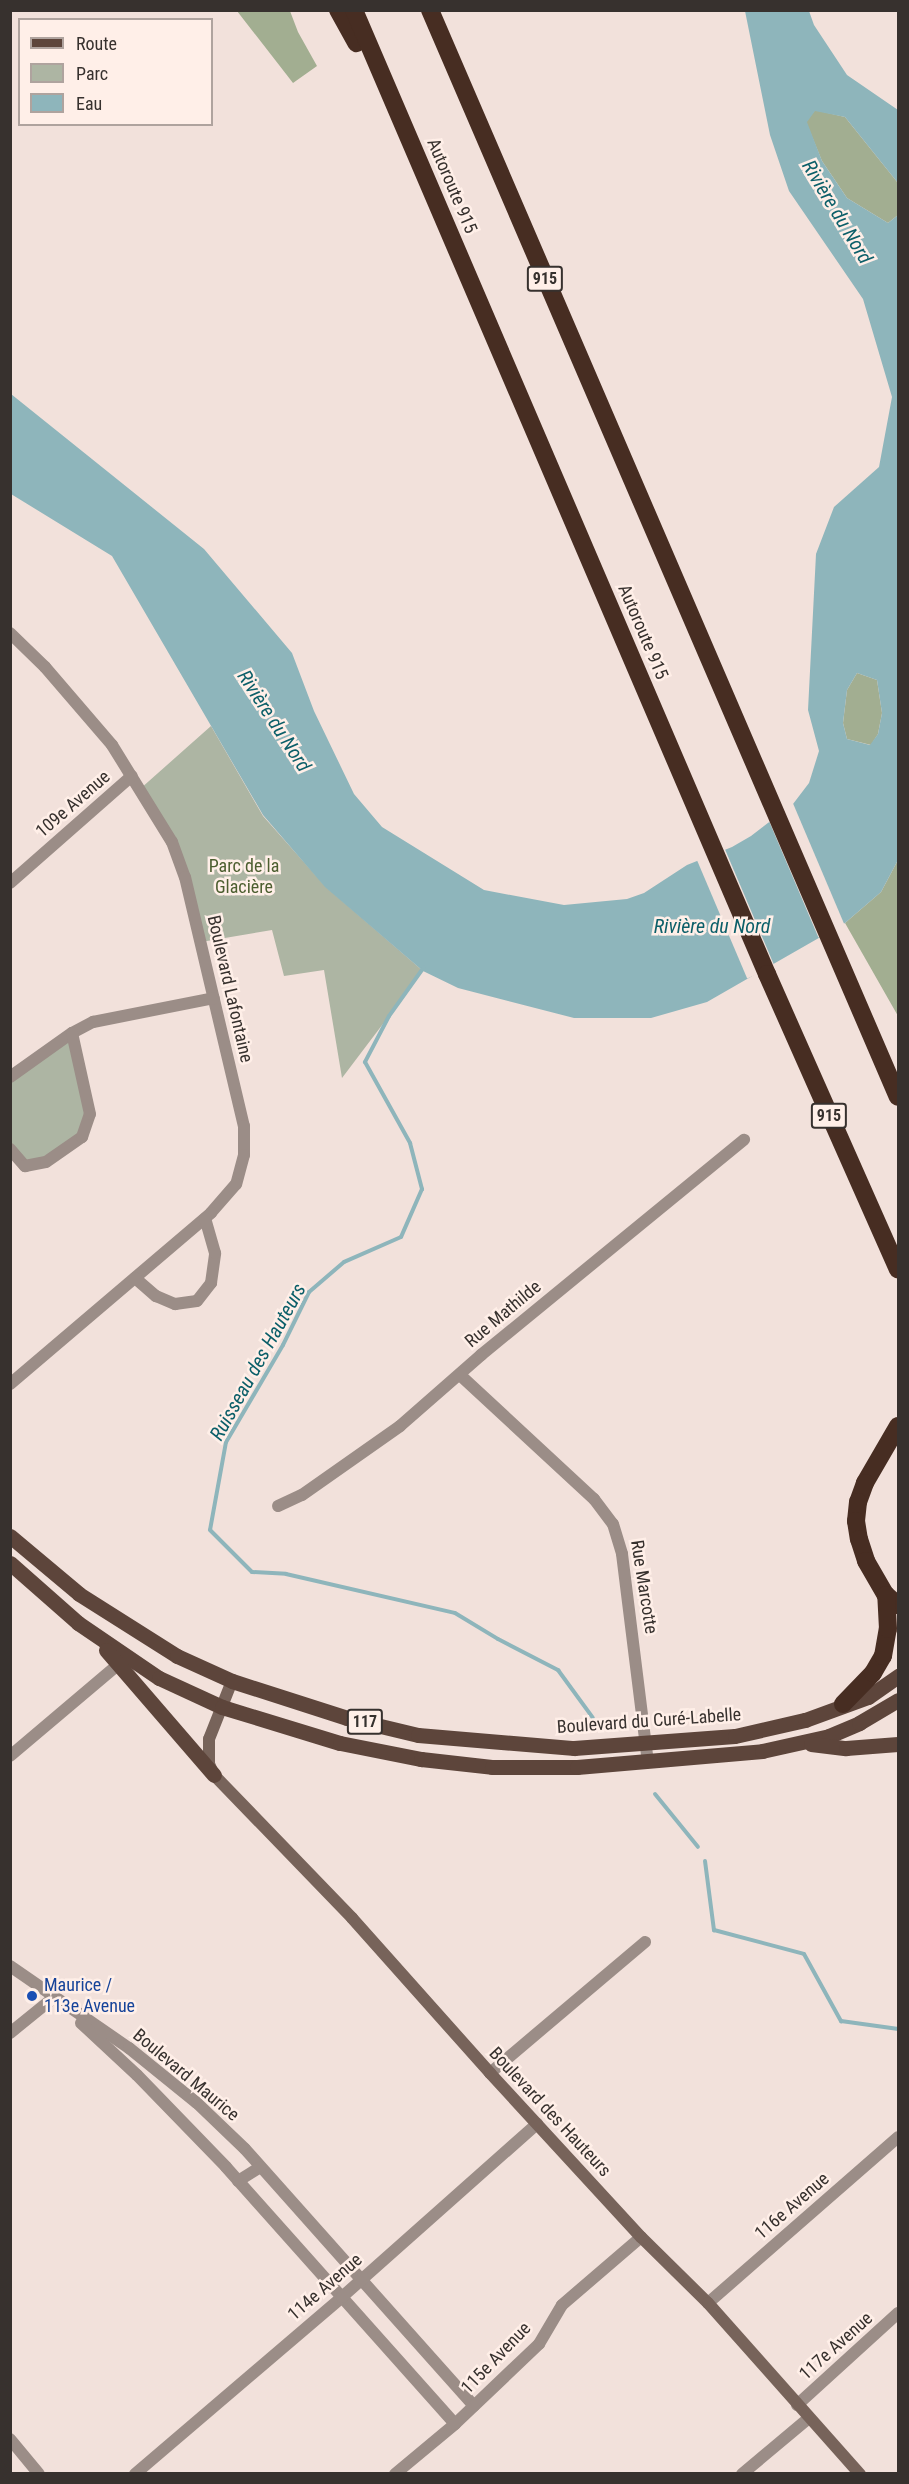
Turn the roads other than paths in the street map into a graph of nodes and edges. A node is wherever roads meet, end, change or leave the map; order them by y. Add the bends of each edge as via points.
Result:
1 (339, 10) edge
2 (354, 10) edge
3 (430, 10) edge
4 (407, 134) junction
5 (12, 636) edge
6 (132, 776) junction
7 (10, 883) edge
8 (214, 998) junction
9 (72, 1033) junction
10 (10, 1077) edge
11 (898, 1097) edge
12 (744, 1140) dead end
13 (10, 1149) edge
14 (205, 1218) junction
15 (896, 1263) edge
16 (135, 1278) junction
17 (898, 1283) edge
18 (460, 1375) junction
19 (10, 1384) edge
20 (898, 1426) edge
21 (278, 1506) dead end
22 (10, 1536) edge
23 (10, 1563) edge
24 (892, 1600) edge
25 (78, 1623) junction
26 (119, 1664) junction
27 (898, 1676) edge
28 (232, 1681) junction
29 (898, 1700) edge
30 (843, 1704) junction
31 (222, 1707) junction
32 (805, 1743) junction
33 (898, 1743) edge
34 (646, 1744) junction
35 (10, 1756) edge
36 (648, 1762) junction
37 (214, 1775) junction
38 (645, 1942) dead end
39 (10, 1966) edge
40 (53, 1998) junction
41 (10, 2033) edge
42 (490, 2073) junction
43 (537, 2124) junction
44 (898, 2137) edge
45 (260, 2167) junction
46 (238, 2181) junction
47 (641, 2236) junction
48 (362, 2279) junction
49 (342, 2297) junction
50 (708, 2303) junction
51 (898, 2313) edge
52 (797, 2405) junction
53 (474, 2406) junction
54 (809, 2418) junction
55 (455, 2424) junction
56 (10, 2439) edge
57 (39, 2474) edge
58 (135, 2474) edge
59 (395, 2474) edge
60 (742, 2474) edge
61 (860, 2474) edge

1 - 4 highway
2 - 4 highway, Autoroute 915 / 915
3 - 11 highway, 915
4 - 15 highway, Autoroute 915 / 915 via 767,974
5 - 6 street, Boulevard Lafontaine via 45,667 112,745
6 - 7 street, 109e Avenue
6 - 8 street, Boulevard Lafontaine via 172,842 185,877
8 - 9 street via 93,1022
8 - 14 street, Boulevard Lafontaine via 244,1126 244,1155 236,1184
9 - 10 street
9 - 13 street via 90,1114 82,1137 46,1162 25,1166
12 - 18 street, Rue Mathilde
14 - 16 street, Boulevard Lafontaine
14 - 16 street via 215,1253 211,1283 197,1301 175,1304 156,1296
15 - 17 highway, Autoroute 915
16 - 19 street, Boulevard Lafontaine
18 - 21 street, Rue Mathilde via 400,1426 302,1495
18 - 34 street, Rue Marcotte via 599,1504 613,1524 622,1554
20 - 24 highway via 865,1483 857,1511 863,1555
22 - 28 main road, Boulevard du Curé-Labelle / 117 via 107,1614 177,1656
23 - 25 main road, 117
24 - 30 highway via 883,1656 873,1673
25 - 26 main road
25 - 31 main road, 117 via 159,1678
26 - 35 street
26 - 37 main road
27 - 30 main road, Boulevard du Curé-Labelle / 117 via 868,1696
28 - 31 main road
28 - 34 main road, Boulevard du Curé-Labelle / 117 via 347,1718 418,1735 553,1748
29 - 32 main road via 850,1727
30 - 34 main road, Boulevard du Curé-Labelle / 117 via 765,1731
31 - 36 main road, 117 via 340,1743 421,1759 504,1767
31 - 37 main road via 207,1748
32 - 33 main road via 846,1748
32 - 36 main road, 117
34 - 36 street, Rue Marcotte
37 - 42 main road, Boulevard des Hauteurs via 352,1918
38 - 42 street
39 - 40 street, Boulevard Maurice
40 - 41 street
40 - 45 street, Boulevard Maurice via 129,2048 197,2103
40 - 46 street, Boulevard Maurice via 137,2075
42 - 43 main road, Boulevard des Hauteurs
43 - 47 main road, Boulevard des Hauteurs
43 - 48 street, 114e Avenue
44 - 50 street, 116e Avenue
45 - 46 street
45 - 48 street, Boulevard Maurice
46 - 49 street, Boulevard Maurice
47 - 50 main road, Boulevard des Hauteurs
47 - 53 street, 115e Avenue via 562,2305 539,2344
48 - 49 street, 114e Avenue
48 - 53 street, Boulevard Maurice
49 - 55 street, Boulevard Maurice
49 - 58 street, 114e Avenue
50 - 52 main road, Boulevard des Hauteurs
51 - 52 street, 117e Avenue
52 - 54 main road, Boulevard des Hauteurs
53 - 55 street, 115e Avenue
54 - 60 street
54 - 61 main road, Boulevard des Hauteurs
55 - 59 street, 115e Avenue
56 - 57 street

